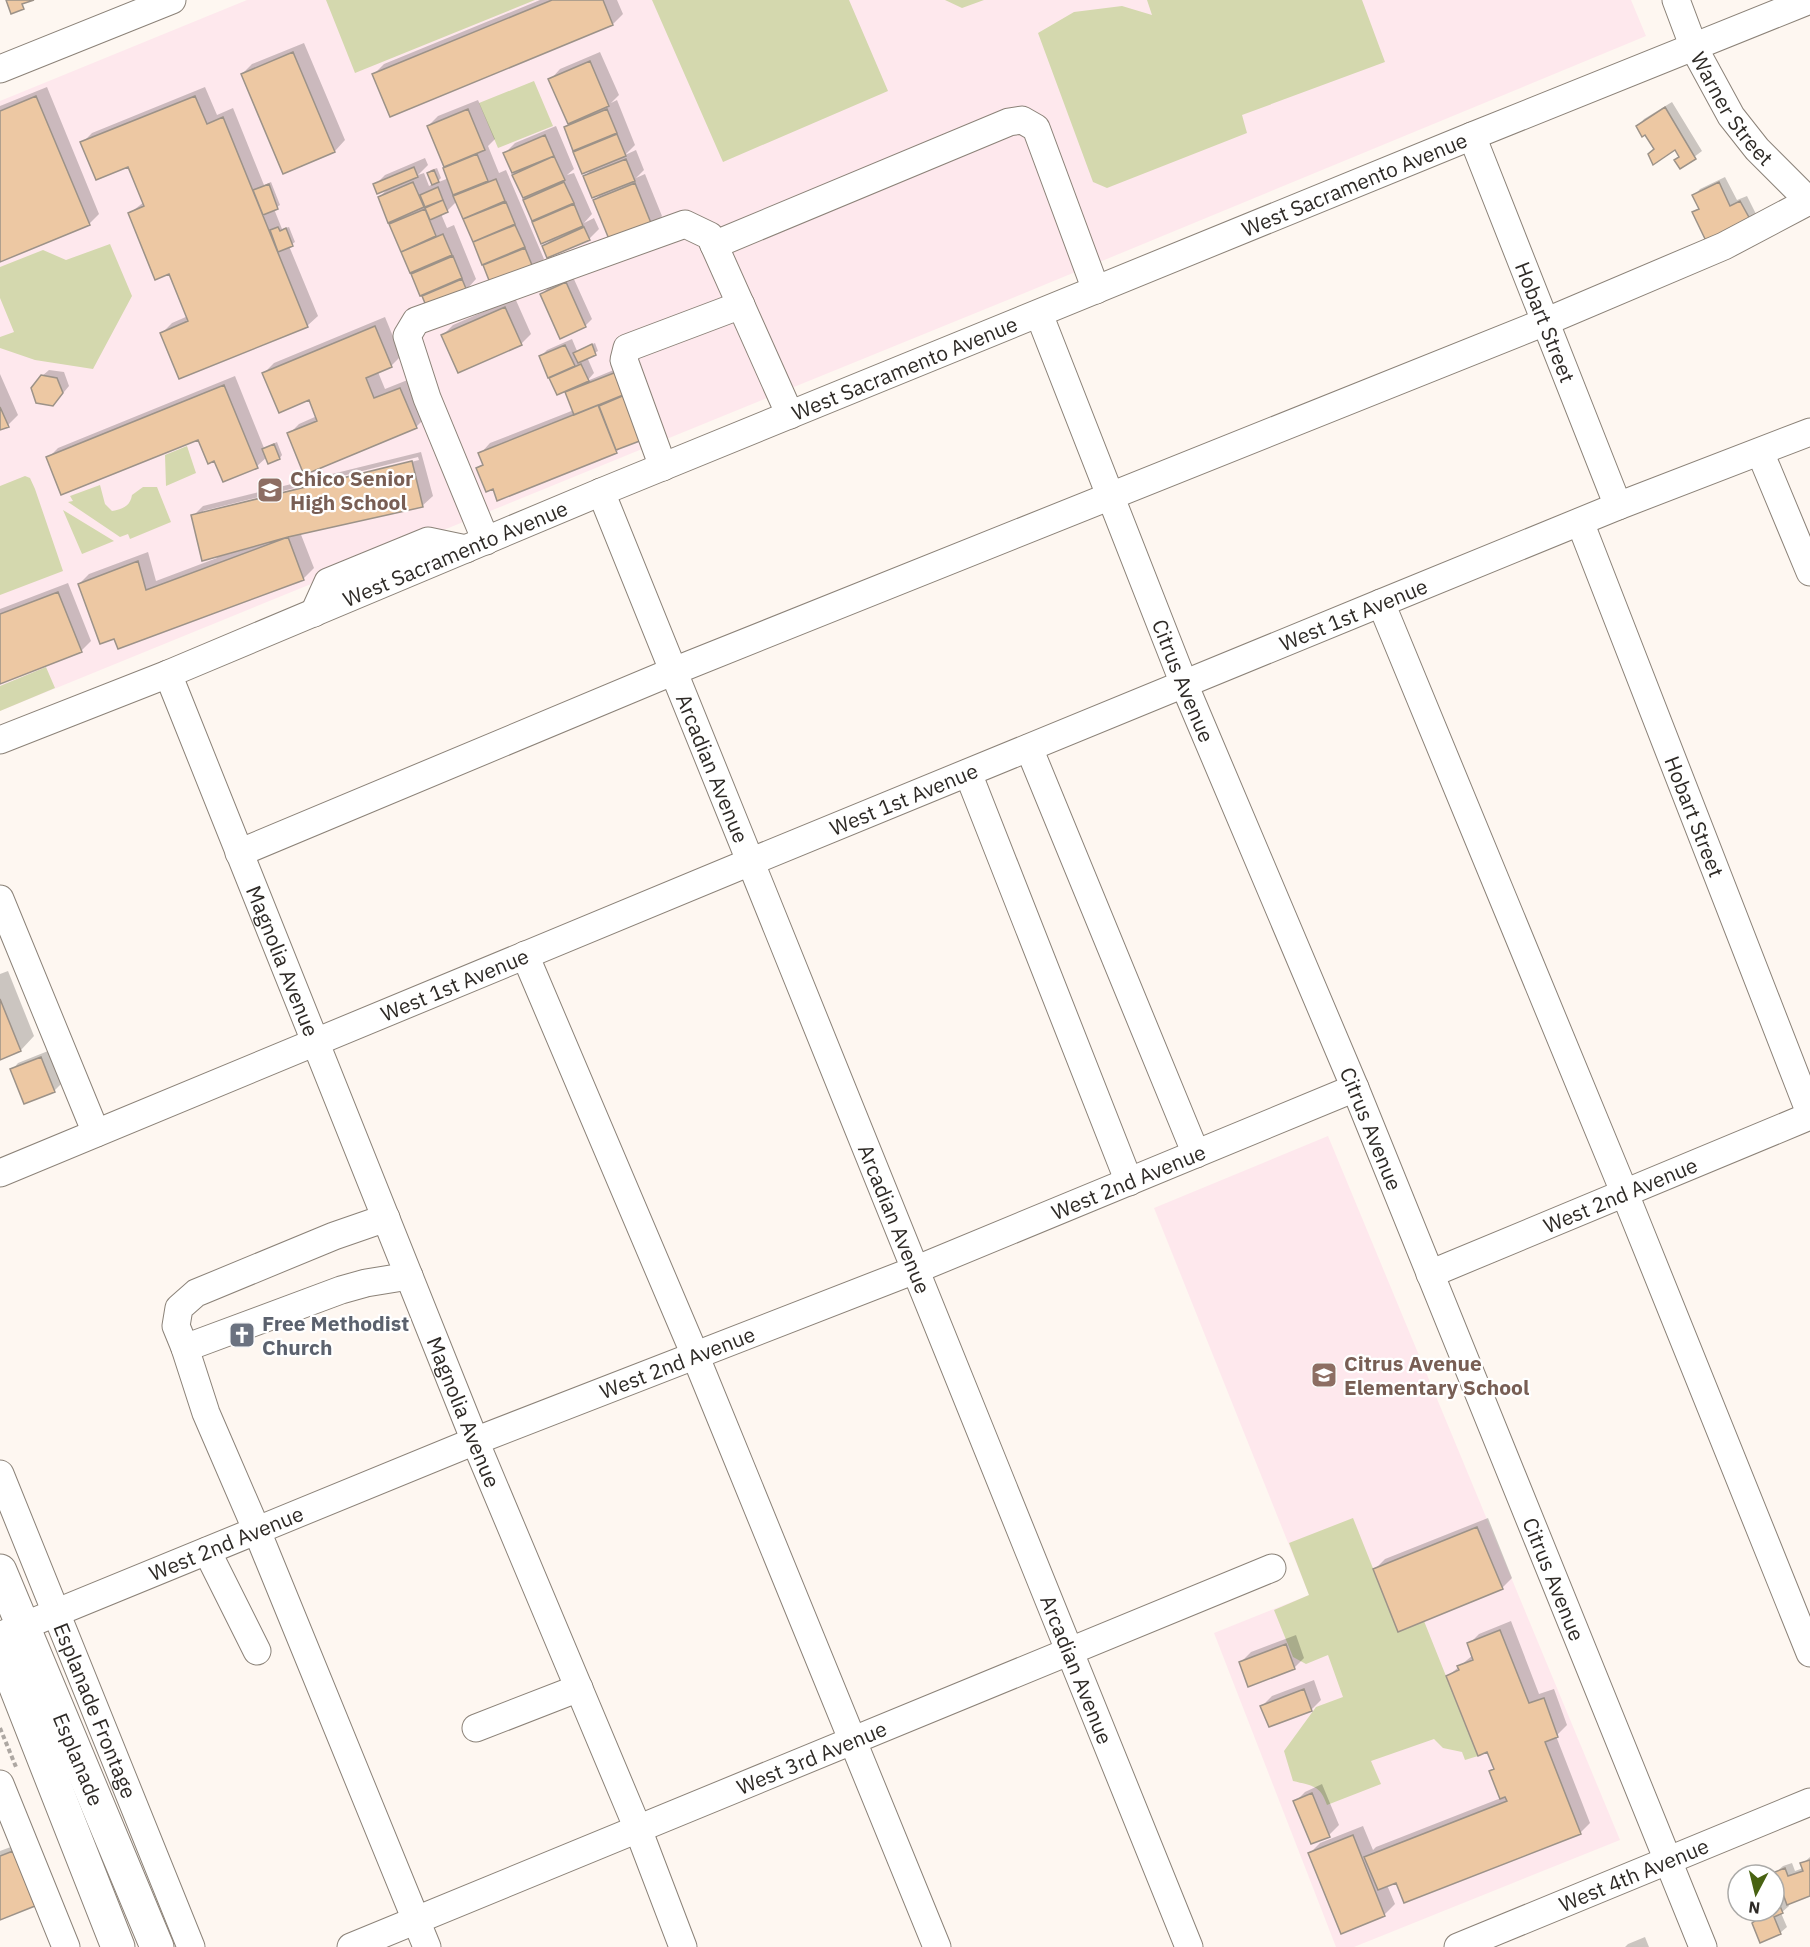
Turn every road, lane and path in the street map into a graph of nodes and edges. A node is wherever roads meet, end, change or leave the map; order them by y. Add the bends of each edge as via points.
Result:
1 (172, 0) edge
2 (1676, 0) edge
3 (1810, 0) edge
4 (1694, 48) junction
5 (0, 69) edge
6 (1472, 136) junction
7 (1810, 201) edge
8 (712, 241) junction
9 (1096, 290) junction
10 (741, 305) junction
11 (1039, 314) junction
12 (1545, 322) junction
13 (790, 415) junction
14 (1810, 432) edge
15 (1760, 452) junction
16 (663, 467) junction
17 (602, 492) junction
18 (1110, 496) junction
19 (1618, 506) junction
20 (1580, 522) junction
21 (476, 545) junction
22 (1810, 572) edge
23 (1382, 603) junction
24 (674, 671) junction
25 (168, 674) junction
26 (1184, 684) junction
27 (0, 740) edge
28 (1029, 748) junction
29 (968, 773) junction
30 (239, 853) junction
31 (750, 862) junction
32 (0, 899) edge
33 (525, 956) junction
34 (316, 1042) junction
35 (1355, 1088) junction
36 (1810, 1115) edge
37 (96, 1134) junction
38 (1196, 1154) junction
39 (0, 1173) edge
40 (1129, 1182) junction
41 (1625, 1194) junction
42 (386, 1218) junction
43 (915, 1270) junction
44 (1430, 1274) junction
45 (409, 1276) junction
46 (185, 1348) junction
47 (695, 1355) junction
48 (475, 1441) junction
49 (0, 1474) edge
50 (257, 1531) junction
51 (207, 1551) junction
52 (1272, 1568) dead end
53 (0, 1571) edge
54 (57, 1613) junction
55 (7, 1637) edge
56 (257, 1651) dead end
57 (1069, 1651) junction
58 (1810, 1653) edge
59 (579, 1688) junction
60 (476, 1728) dead end
61 (853, 1740) junction
62 (0, 1784) edge
63 (1810, 1802) edge
64 (638, 1829) junction
65 (1667, 1860) junction
66 (416, 1920) junction
67 (66, 1947) edge
68 (118, 1947) edge
69 (157, 1947) edge
70 (191, 1947) edge
71 (351, 1947) edge
72 (427, 1947) edge
73 (683, 1947) edge
74 (937, 1947) edge
75 (1190, 1947) edge
76 (1458, 1947) edge
77 (1703, 1947) edge

1 - 5 street
2 - 4 street, Warner Street
3 - 4 street, West Sacramento Avenue
4 - 6 street, West Sacramento Avenue
4 - 7 street, Warner Street via 1731,116 1757,149
6 - 9 street, West Sacramento Avenue
6 - 12 street, Hobart Street
7 - 12 street via 1724,246
8 - 9 street via 1022,120 1036,128
8 - 10 street
8 - 21 street via 685,224 416,321 407,336
9 - 11 street, West Sacramento Avenue
10 - 13 street
10 - 16 street via 627,348 624,360
11 - 13 street, West Sacramento Avenue
11 - 18 street, Citrus Avenue
12 - 18 street
12 - 19 street, Hobart Street
13 - 16 street, West Sacramento Avenue
14 - 15 street, West 1st Avenue
15 - 19 street, West 1st Avenue
15 - 22 street
16 - 17 street, West Sacramento Avenue
17 - 21 street, West Sacramento Avenue
17 - 24 street, Arcadian Avenue
18 - 24 street
18 - 26 street, Citrus Avenue
19 - 20 street, West 1st Avenue
20 - 23 street, West 1st Avenue
20 - 36 street, Hobart Street
21 - 25 street, West Sacramento Avenue
23 - 26 street, West 1st Avenue
23 - 41 street
24 - 30 street
24 - 31 street, Arcadian Avenue
25 - 27 street, West Sacramento Avenue
25 - 30 street, Magnolia Avenue
26 - 28 street, West 1st Avenue
26 - 35 street, Citrus Avenue
28 - 29 street, West 1st Avenue
28 - 38 street
29 - 31 street, West 1st Avenue
29 - 40 street
30 - 34 street, Magnolia Avenue
31 - 33 street, West 1st Avenue
31 - 43 street, Arcadian Avenue
32 - 37 street
33 - 34 street, West 1st Avenue
33 - 47 street
34 - 37 street, West 1st Avenue
34 - 42 street, Magnolia Avenue
35 - 38 street, West 2nd Avenue
35 - 44 street, Citrus Avenue
36 - 41 street, West 2nd Avenue
37 - 39 street, West 1st Avenue
38 - 40 street, West 2nd Avenue
40 - 43 street, West 2nd Avenue
41 - 44 street, West 2nd Avenue
41 - 58 street
42 - 45 street, Magnolia Avenue
42 - 46 street via 196,1293 179,1308 176,1326
43 - 47 street, West 2nd Avenue
43 - 57 street, Arcadian Avenue
44 - 65 street, Citrus Avenue
45 - 46 street via 341,1290
45 - 48 street, Magnolia Avenue
46 - 50 street via 206,1413
47 - 48 street, West 2nd Avenue
47 - 61 street
48 - 50 street, West 2nd Avenue
48 - 59 street, Magnolia Avenue
49 - 54 street, Esplanade Frontage
50 - 51 street, West 2nd Avenue
50 - 66 street
51 - 54 street, West 2nd Avenue
51 - 56 street
52 - 57 street, West 3rd Avenue
53 - 55 main road, Esplanade
54 - 55 street, West 2nd Avenue
54 - 70 street, Esplanade Frontage
55 - 68 main road, Esplanade
55 - 69 main road, Esplanade
57 - 61 street, West 3rd Avenue
57 - 75 street, Arcadian Avenue
59 - 60 street
59 - 64 street, Magnolia Avenue
61 - 64 street, West 3rd Avenue
61 - 74 street
62 - 67 street
63 - 65 street, West 4th Avenue
64 - 66 street, West 3rd Avenue
64 - 73 street, Magnolia Avenue
65 - 76 street, West 4th Avenue
65 - 77 street, Citrus Avenue
66 - 71 street, West 3rd Avenue
66 - 72 street

